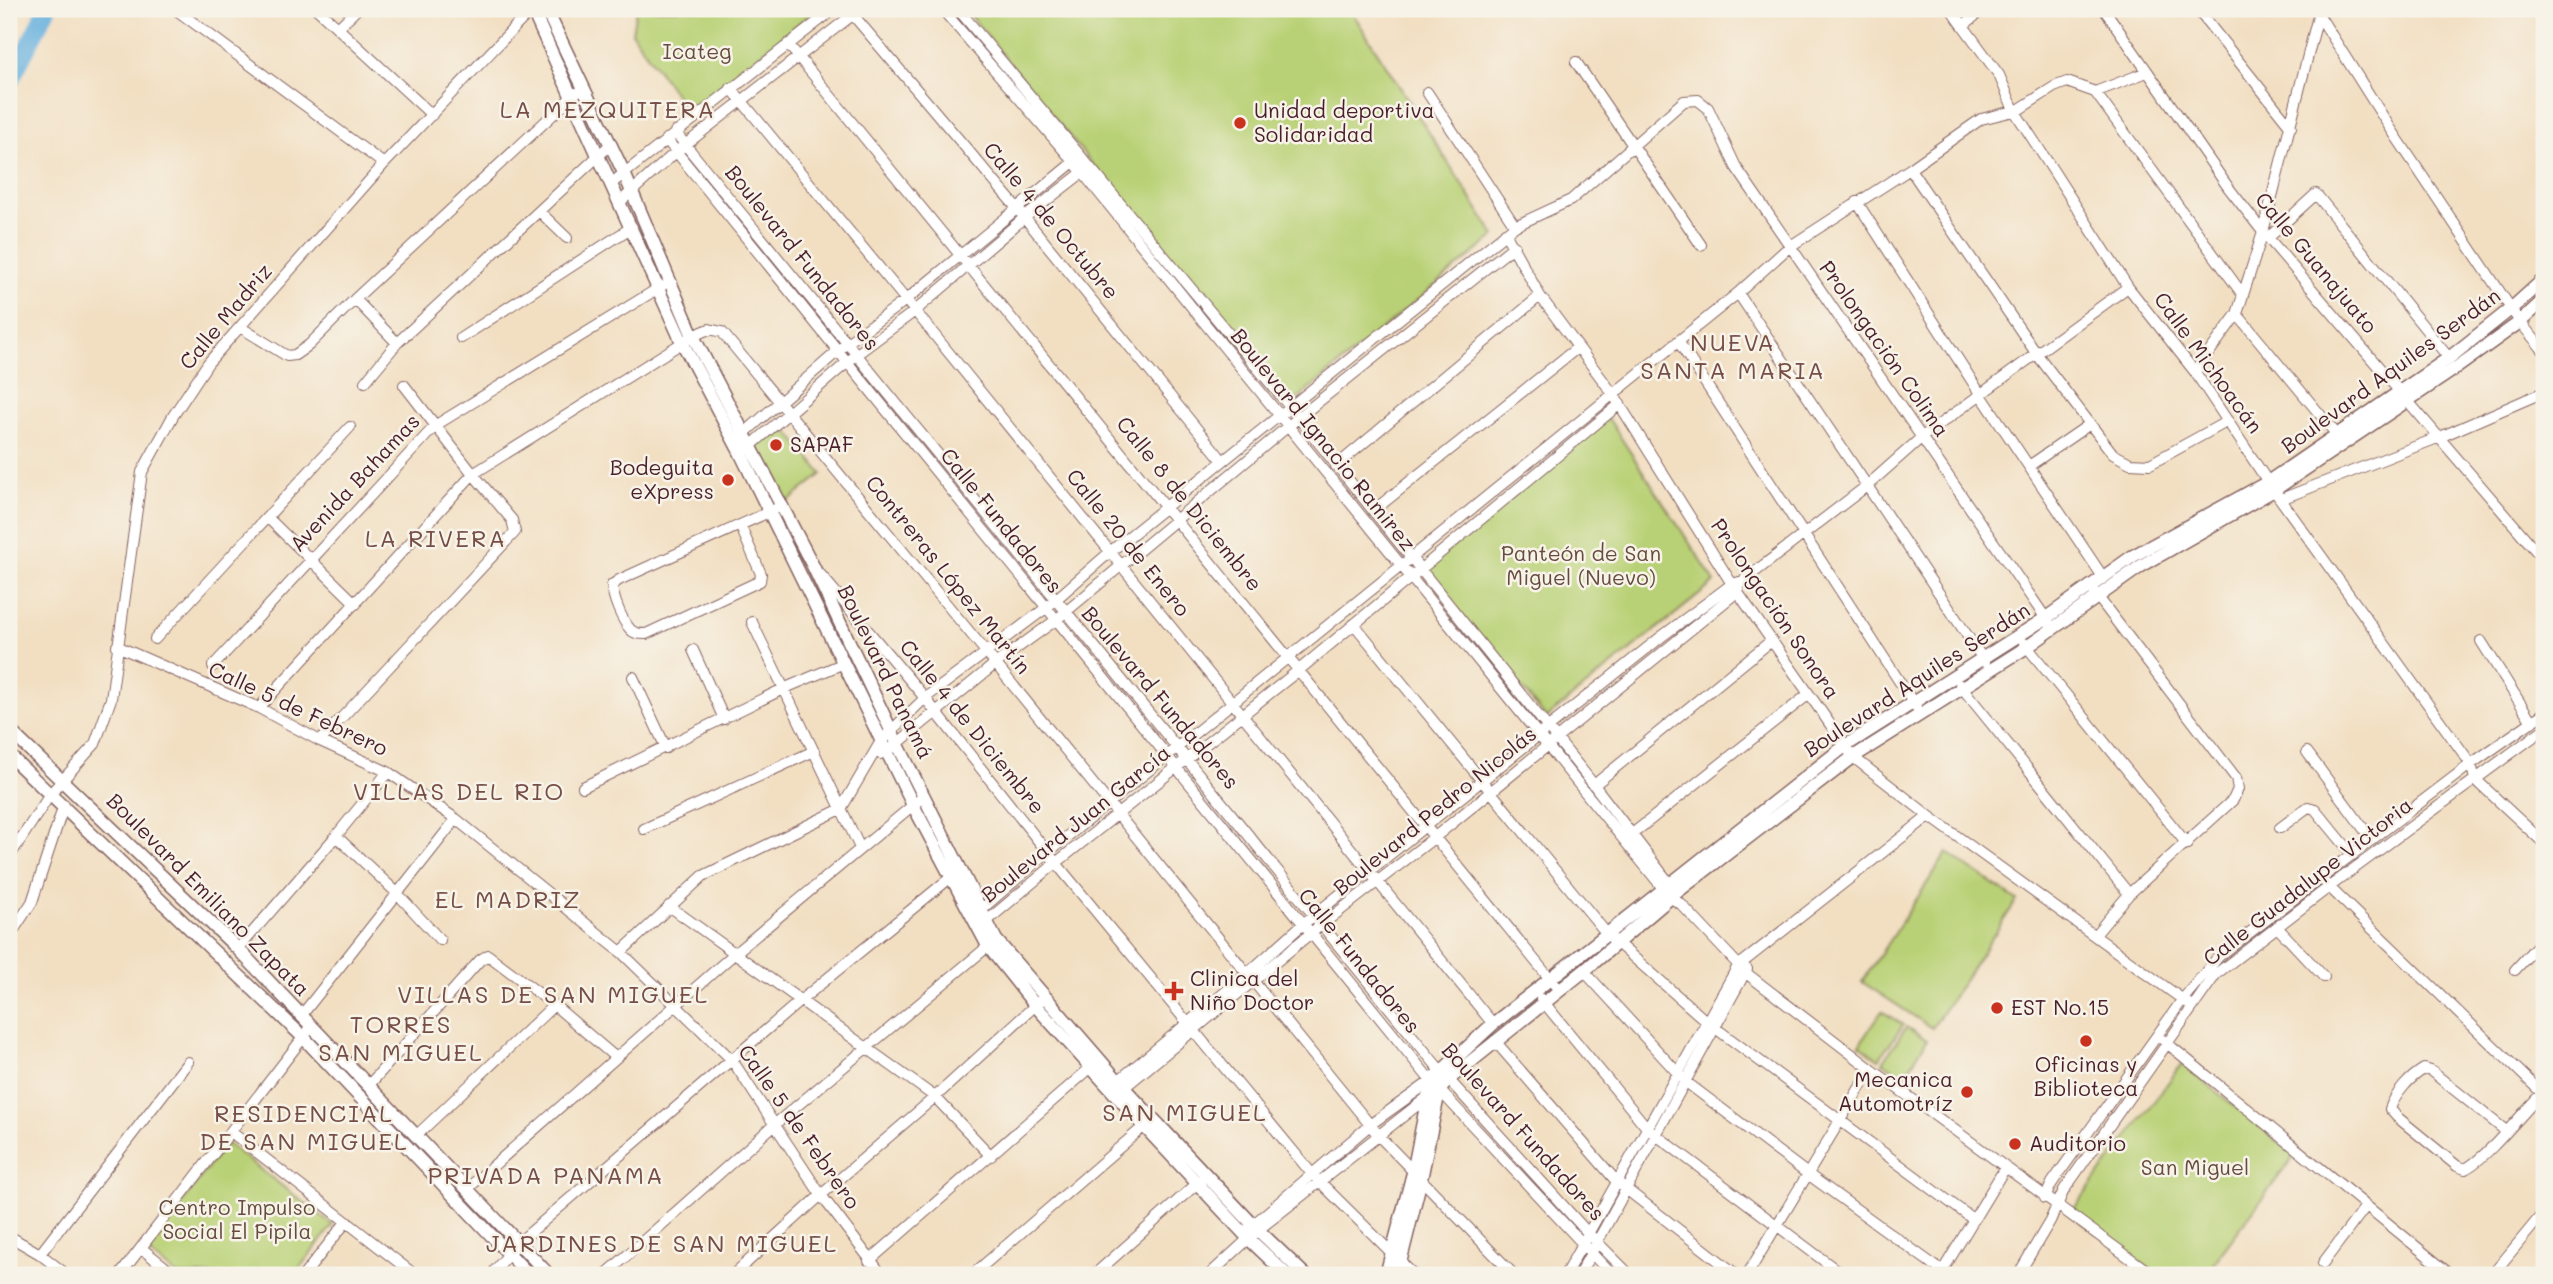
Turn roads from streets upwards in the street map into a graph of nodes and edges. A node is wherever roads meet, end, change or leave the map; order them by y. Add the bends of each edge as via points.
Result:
1 (175, 9) edge
2 (317, 9) edge
3 (357, 9) edge
4 (532, 9) edge
5 (546, 9) edge
6 (834, 9) edge
7 (942, 9) edge
8 (958, 9) edge
9 (1951, 9) edge
10 (1983, 9) edge
11 (2104, 9) edge
12 (2197, 9) edge
13 (853, 11) edge
14 (2318, 11) edge
15 (1963, 26) junction
16 (338, 28) junction
17 (788, 44) junction
18 (798, 57) junction
19 (1576, 62) dead end
20 (2147, 72) junction
21 (583, 87) junction
22 (732, 88) junction
23 (1427, 92) dead end
24 (2095, 92) junction
25 (572, 96) junction
26 (743, 100) junction
27 (2014, 110) junction
28 (432, 115) junction
29 (2291, 127) junction
30 (670, 136) junction
31 (610, 145) junction
32 (685, 145) junction
33 (1633, 145) junction
34 (676, 152) junction
35 (599, 154) junction
36 (1077, 158) junction
37 (384, 164) junction
38 (1087, 169) junction
39 (1910, 169) junction
40 (624, 173) junction
41 (612, 183) junction
42 (631, 192) junction
43 (620, 202) junction
44 (1857, 202) junction
45 (1016, 207) junction
46 (540, 212) junction
47 (1024, 218) junction
48 (1515, 226) junction
49 (632, 227) junction
50 (1505, 233) junction
51 (2266, 235) junction
52 (567, 238) dead end
53 (1701, 245) dead end
54 (1514, 246) junction
55 (1789, 247) junction
56 (960, 253) junction
57 (970, 265) junction
58 (2544, 279) edge
59 (669, 282) junction
60 (2128, 287) junction
61 (657, 289) junction
62 (1738, 293) junction
63 (2243, 295) junction
64 (1540, 296) junction
65 (355, 299) junction
66 (906, 300) junction
67 (2544, 300) edge
68 (2512, 309) junction
69 (915, 311) junction
70 (2236, 314) junction
71 (2520, 322) junction
72 (240, 327) junction
73 (461, 338) dead end
74 (687, 339) junction
75 (1678, 341) junction
76 (397, 343) junction
77 (847, 343) junction
78 (1577, 348) junction
79 (838, 351) junction
80 (2544, 351) edge
81 (2036, 353) junction
82 (856, 354) junction
83 (2449, 358) junction
84 (848, 362) junction
85 (2195, 372) junction
86 (365, 383) dead end
87 (404, 386) dead end
88 (2544, 392) edge
89 (1613, 394) junction
90 (1981, 395) junction
91 (2404, 397) junction
92 (781, 402) junction
93 (1620, 404) junction
94 (1290, 407) junction
95 (791, 413) junction
96 (1279, 416) junction
97 (1298, 418) junction
98 (2228, 421) junction
99 (2090, 424) junction
100 (436, 425) junction
101 (351, 427) dead end
102 (1288, 428) junction
103 (2337, 435) junction
104 (1922, 437) junction
105 (2440, 437) junction
106 (742, 444) junction
107 (1223, 461) junction
108 (1336, 466) junction
109 (2029, 466) junction
110 (473, 474) junction
111 (1868, 485) junction
112 (2275, 490) junction
113 (782, 506) junction
114 (1168, 508) junction
115 (1373, 511) junction
116 (769, 513) junction
117 (268, 518) junction
118 (1178, 520) junction
119 (740, 524) junction
120 (1805, 534) junction
121 (1110, 552) junction
122 (310, 559) junction
123 (1411, 560) junction
124 (2544, 561) edge
125 (813, 566) junction
126 (1121, 566) junction
127 (1401, 567) junction
128 (1420, 570) junction
129 (2102, 577) junction
130 (1411, 578) junction
131 (1734, 588) junction
132 (2095, 593) junction
133 (1055, 600) junction
134 (356, 604) junction
135 (1046, 608) junction
136 (1065, 613) junction
137 (1056, 620) junction
138 (752, 622) dead end
139 (1354, 624) junction
140 (2049, 624) junction
141 (2018, 635) junction
142 (155, 639) dead end
143 (1771, 640) junction
144 (2481, 641) dead end
145 (117, 646) junction
146 (2027, 647) junction
147 (694, 650) dead end
148 (986, 652) junction
149 (1290, 657) junction
150 (1983, 657) junction
151 (844, 663) junction
152 (995, 664) junction
153 (213, 666) dead end
154 (1299, 670) junction
155 (1991, 670) junction
156 (1954, 676) junction
157 (633, 677) dead end
158 (783, 688) junction
159 (1963, 688) junction
160 (1809, 694) junction
161 (925, 698) junction
162 (1913, 701) junction
163 (1233, 704) junction
164 (259, 708) junction
165 (936, 712) junction
166 (2544, 713) edge
167 (1242, 714) junction
168 (1921, 715) junction
169 (724, 719) junction
170 (2532, 722) junction
171 (1548, 729) junction
172 (2544, 729) edge
173 (9, 730) edge
174 (892, 730) junction
175 (1539, 736) junction
176 (1556, 738) junction
177 (320, 741) junction
178 (889, 745) junction
179 (1546, 745) junction
180 (666, 748) junction
181 (1177, 748) junction
182 (814, 751) junction
183 (1849, 751) junction
184 (2306, 752) dead end
185 (9, 755) edge
186 (1167, 756) junction
187 (1186, 759) junction
188 (2471, 764) junction
189 (9, 765) edge
190 (1177, 767) junction
191 (25, 770) junction
192 (388, 772) junction
193 (2475, 779) junction
194 (64, 780) junction
195 (1482, 783) junction
196 (1594, 785) junction
197 (583, 787) dead end
198 (1490, 792) junction
199 (51, 793) junction
200 (924, 796) junction
201 (1109, 803) junction
202 (913, 804) junction
203 (64, 805) junction
204 (842, 809) junction
205 (1117, 814) junction
206 (1929, 816) junction
207 (456, 819) junction
208 (1427, 826) junction
209 (2280, 828) dead end
210 (643, 829) dead end
211 (1631, 835) junction
212 (336, 836) junction
213 (1435, 837) junction
214 (2372, 840) junction
215 (2187, 844) junction
216 (2544, 844) edge
217 (860, 848) junction
218 (1048, 852) junction
219 (2353, 855) junction
220 (9, 857) edge
221 (1056, 863) junction
222 (1369, 872) junction
223 (955, 873) junction
224 (2320, 877) junction
225 (1378, 882) junction
226 (2329, 887) junction
227 (396, 892) junction
228 (1672, 893) junction
229 (2129, 894) junction
230 (669, 906) junction
231 (1314, 916) junction
232 (980, 918) junction
233 (1303, 924) junction
234 (1322, 926) junction
235 (2277, 927) junction
236 (1311, 933) junction
237 (2095, 935) junction
238 (9, 937) edge
239 (1611, 938) junction
240 (2544, 938) edge
241 (440, 940) dead end
242 (992, 943) junction
243 (238, 949) junction
244 (621, 952) junction
245 (734, 954) junction
246 (1742, 970) junction
247 (2515, 970) dead end
248 (1584, 971) junction
249 (2324, 977) dead end
250 (1250, 978) junction
251 (1555, 985) junction
252 (1540, 997) junction
253 (2183, 999) junction
254 (800, 1001) junction
255 (1039, 1001) junction
256 (554, 1005) junction
257 (677, 1006) junction
258 (2193, 1007) junction
259 (301, 1016) junction
260 (1706, 1021) junction
261 (1493, 1024) junction
262 (312, 1026) junction
263 (1191, 1027) junction
264 (1716, 1028) junction
265 (2157, 1035) junction
266 (303, 1037) junction
267 (1495, 1041) junction
268 (2167, 1043) junction
269 (866, 1047) junction
270 (615, 1057) junction
271 (733, 1060) junction
272 (188, 1062) dead end
273 (1095, 1064) junction
274 (1871, 1069) junction
275 (1678, 1073) junction
276 (1444, 1074) junction
277 (1686, 1082) junction
278 (369, 1085) junction
279 (1435, 1086) junction
280 (1117, 1088) junction
281 (2543, 1094) edge
282 (935, 1097) junction
283 (1426, 1098) junction
284 (1148, 1122) junction
285 (1839, 1122) junction
286 (1371, 1124) junction
287 (774, 1125) junction
288 (2506, 1131) junction
289 (231, 1132) junction
290 (1652, 1132) junction
291 (416, 1136) junction
292 (1379, 1136) junction
293 (991, 1156) junction
294 (2005, 1168) junction
295 (1311, 1174) junction
296 (1809, 1175) junction
297 (1417, 1176) junction
298 (1201, 1179) junction
299 (1320, 1182) junction
300 (1617, 1182) junction
301 (467, 1189) junction
302 (1626, 1190) junction
303 (821, 1195) junction
304 (2045, 1198) junction
305 (2056, 1205) junction
306 (2366, 1206) junction
307 (2544, 1212) edge
308 (1973, 1220) junction
309 (346, 1222) junction
310 (1778, 1226) junction
311 (1251, 1232) junction
312 (1588, 1233) junction
313 (9, 1236) edge
314 (1597, 1242) junction
315 (1581, 1245) junction
316 (141, 1248) junction
317 (514, 1249) junction
318 (40, 1254) junction
319 (1590, 1254) junction
320 (1396, 1257) junction
321 (869, 1261) junction
322 (2323, 1263) dead end
323 (1941, 1273) edge
324 (1098, 1274) edge
325 (67, 1275) edge
326 (120, 1275) edge
327 (176, 1275) edge
328 (304, 1275) edge
329 (415, 1275) edge
330 (491, 1275) edge
331 (529, 1275) edge
332 (549, 1275) edge
333 (605, 1275) edge
334 (733, 1275) edge
335 (882, 1275) edge
336 (972, 1275) edge
337 (1209, 1275) edge
338 (1287, 1275) edge
339 (1305, 1275) edge
340 (1386, 1275) edge
341 (1396, 1275) edge
342 (1414, 1275) edge
343 (1514, 1275) edge
344 (1565, 1275) edge
345 (1579, 1275) edge
346 (1612, 1275) edge
347 (1630, 1275) edge
348 (1737, 1275) edge
349 (1748, 1275) edge
350 (1843, 1275) edge
351 (2018, 1275) edge
352 (2153, 1275) edge
353 (2451, 1275) edge
354 (2492, 1275) edge

1 - 37 street
2 - 16 street
3 - 16 street
4 - 25 street, Boulevard Panamá
4 - 28 street, Calle Madriz
5 - 21 street, Boulevard Panamá
6 - 17 street
7 - 36 street, Boulevard Ignacio Ramirez
8 - 36 street, Boulevard Ignacio Ramirez
9 - 15 street, Calle Michoacán
10 - 15 street
11 - 20 street, Calle Guanajuato
12 - 29 street
13 - 18 street
13 - 45 street, Calle 4 de Octubre
14 - 29 street
14 - 68 street
15 - 27 street, Calle Michoacán via 2000,75
16 - 28 street
17 - 18 street, Calle 8 de Diciembre
17 - 22 street
18 - 26 street
18 - 56 street, Calle 8 de Diciembre
19 - 33 street
20 - 24 street
20 - 51 street, Calle Guanajuato
21 - 25 street
21 - 31 street, Boulevard Panamá
22 - 26 street, Calle 20 de Enero
22 - 30 street
23 - 48 street
24 - 27 street via 2067,82
24 - 63 street
25 - 35 street, Boulevard Panamá
25 - 65 street
26 - 32 street
26 - 66 street, Calle 20 de Enero
27 - 39 street, Boulevard Juan García via 1981,119
27 - 60 street, Calle Michoacán
28 - 37 street, Calle Madriz
29 - 51 street
30 - 32 street, Boulevard Fundadores
30 - 34 street, Calle Fundadores
30 - 40 street
31 - 35 street
31 - 40 street, Boulevard Panamá
32 - 34 street
32 - 77 street, Boulevard Fundadores
33 - 48 street via 1571,200
33 - 53 street
33 - 55 street, Prolongación Colima via 1684,101 1698,100 1708,108 1736,167
34 - 42 street
34 - 79 street, Calle Fundadores
35 - 41 street, Boulevard Panamá
35 - 46 street
36 - 38 street, Boulevard Ignacio Ramirez
36 - 45 street
37 - 72 street, Calle Madriz
38 - 47 street
38 - 94 street, Boulevard Ignacio Ramirez
38 - 96 street, Boulevard Ignacio Ramirez
39 - 44 street, Boulevard Juan García
39 - 81 street
40 - 41 street
40 - 42 street, Boulevard Panamá
41 - 43 street, Boulevard Panamá
42 - 43 street
42 - 59 street, Boulevard Panamá
43 - 49 street, Boulevard Panamá
44 - 55 street, Boulevard Juan García
44 - 90 street
45 - 47 street, Calle 4 de Octubre
45 - 56 street
46 - 52 street
46 - 76 street
47 - 57 street
47 - 107 street, Calle 4 de Octubre
48 - 50 street
49 - 61 street, Boulevard Panamá
49 - 73 street
50 - 54 street, Prolongación Sonora
50 - 94 street
51 - 63 street
51 - 83 street via 2316,194
51 - 91 street, Calle Guanajuato
54 - 64 street, Prolongación Sonora
54 - 97 street
55 - 62 street, Boulevard Juan García
55 - 104 street, Prolongación Colima
56 - 57 street, Calle 8 de Diciembre
56 - 66 street
57 - 69 street
57 - 114 street, Calle 8 de Diciembre
58 - 68 street, Boulevard Aquiles Serdán
59 - 61 street, Avenida Bahamas
59 - 74 street, Boulevard Panamá
60 - 81 street, Boulevard Pedro Nicolás
60 - 85 street, Calle Michoacán
61 - 74 street, Boulevard Panamá
61 - 100 street, Avenida Bahamas
62 - 75 street, Boulevard Juan García
62 - 111 street
63 - 70 street
64 - 78 street, Prolongación Sonora
64 - 108 street
65 - 72 street via 295,355 287,356
65 - 76 street
66 - 69 street, Calle 20 de Enero
66 - 77 street
67 - 71 street, Boulevard Aquiles Serdán
68 - 71 street
68 - 83 street, Boulevard Aquiles Serdán
69 - 82 street
69 - 121 street, Calle 20 de Enero
70 - 85 street
70 - 103 street
71 - 80 street
71 - 91 street, Boulevard Aquiles Serdán
72 - 145 street, Calle Madriz via 208,363 142,472
74 - 92 street, Contreras López Martín via 709,329 722,332
74 - 106 street, Boulevard Panamá
74 - 110 street
75 - 89 street, Boulevard Juan García
75 - 120 street
76 - 86 street
77 - 79 street
77 - 82 street, Boulevard Fundadores
78 - 89 street, Prolongación Sonora
78 - 115 street
79 - 84 street, Calle Fundadores
79 - 92 street
81 - 90 street, Boulevard Pedro Nicolás
81 - 99 street
82 - 84 street
82 - 133 street, Boulevard Fundadores
83 - 91 street, Boulevard Aquiles Serdán
84 - 95 street
84 - 135 street, Calle Fundadores
85 - 98 street, Calle Michoacán
87 - 100 street
88 - 105 street
89 - 93 street, Prolongación Sonora
89 - 123 street, Boulevard Juan García
90 - 104 street, Boulevard Pedro Nicolás
90 - 109 street
91 - 103 street, Boulevard Aquiles Serdán
91 - 105 street, Calle Guanajuato
91 - 112 street, Boulevard Aquiles Serdán
92 - 95 street, Contreras López Martín
92 - 106 street
93 - 128 street, Boulevard Juan García
93 - 131 street, Prolongación Sonora
94 - 96 street
94 - 97 street, Boulevard Ignacio Ramirez
95 - 106 street
95 - 148 street, Contreras López Martín
96 - 102 street, Boulevard Ignacio Ramirez
96 - 107 street
97 - 102 street
97 - 108 street, Boulevard Ignacio Ramirez
98 - 99 street via 2150,464 2130,463 2113,454
98 - 112 street, Calle Michoacán
99 - 109 street
100 - 110 street
100 - 122 street, Avenida Bahamas
101 - 117 street
102 - 118 street
102 - 127 street, Boulevard Ignacio Ramirez
103 - 112 street, Boulevard Aquiles Serdán
104 - 111 street, Boulevard Pedro Nicolás
104 - 140 street, Prolongación Colima
105 - 112 street
105 - 124 street, Calle Guanajuato
106 - 113 street, Boulevard Panamá
106 - 116 street, Boulevard Panamá
107 - 114 street
108 - 115 street, Boulevard Ignacio Ramirez
109 - 129 street
110 - 134 street
110 - 177 street via 512,520 515,532
111 - 120 street, Boulevard Pedro Nicolás
111 - 150 street
112 - 129 street, Boulevard Aquiles Serdán via 2133,556
112 - 132 street, Boulevard Aquiles Serdán
112 - 188 street, Calle Michoacán
113 - 116 street
113 - 125 street, Boulevard Panamá
114 - 118 street, Calle 8 de Diciembre
114 - 121 street
115 - 123 street, Boulevard Ignacio Ramirez
116 - 119 street
116 - 151 street, Boulevard Panamá
117 - 122 street
117 - 142 street
118 - 126 street
118 - 149 street, Calle 8 de Diciembre
119 - 119 street via 612,585 612,595 630,630 646,634 760,581
120 - 131 street, Boulevard Pedro Nicolás
120 - 162 street
121 - 126 street, Calle 20 de Enero
121 - 133 street
122 - 134 street
122 - 153 street, Avenida Bahamas
123 - 127 street, Boulevard Juan García
123 - 128 street, Boulevard Ignacio Ramirez
125 - 161 street, Calle 4 de Diciembre
125 - 174 street, Boulevard Panamá
126 - 136 street
126 - 163 street, Calle 20 de Enero
127 - 130 street, Boulevard Ignacio Ramirez
127 - 149 street, Boulevard Juan García
128 - 130 street, Boulevard Juan García
128 - 171 street, Boulevard Ignacio Ramirez
129 - 132 street, Boulevard Aquiles Serdán
130 - 139 street, Boulevard Juan García
130 - 175 street, Boulevard Ignacio Ramirez
131 - 143 street, Prolongación Sonora
131 - 171 street, Boulevard Pedro Nicolás via 1661,637
131 - 176 street, Boulevard Pedro Nicolás
132 - 140 street, Boulevard Aquiles Serdán
132 - 215 street via 2235,778 2238,789 2233,800
133 - 135 street
133 - 136 street, Boulevard Fundadores
134 - 164 street
135 - 137 street, Calle Fundadores
135 - 148 street
136 - 137 street
136 - 181 street, Boulevard Fundadores
137 - 152 street
137 - 186 street, Calle Fundadores
138 - 158 street
139 - 154 street, Boulevard Juan García
139 - 195 street
140 - 141 street, Boulevard Aquiles Serdán
140 - 146 street, Boulevard Aquiles Serdán
141 - 146 street
141 - 150 street, Boulevard Aquiles Serdán
143 - 160 street, Prolongación Sonora
143 - 196 street
144 - 170 street
145 - 164 street, Calle 5 de Febrero
145 - 194 street, Calle Madriz via 111,699 95,744
146 - 155 street, Boulevard Aquiles Serdán
146 - 215 street
147 - 169 street
148 - 152 street, Contreras López Martín
148 - 161 street
149 - 154 street, Calle 8 de Diciembre
149 - 163 street, Boulevard Juan García
150 - 155 street
150 - 156 street, Boulevard Aquiles Serdán
151 - 158 street
151 - 178 street, Boulevard Panamá
152 - 165 street
152 - 201 street, Contreras López Martín
154 - 167 street, Boulevard Juan García
154 - 208 street, Calle 8 de Diciembre
155 - 159 street, Boulevard Aquiles Serdán
156 - 159 street
156 - 162 street, Boulevard Aquiles Serdán
157 - 180 street
158 - 169 street
158 - 182 street
159 - 168 street, Boulevard Aquiles Serdán
159 - 229 street
160 - 183 street, Prolongación Sonora
160 - 211 street
161 - 165 street, Calle 4 de Diciembre
161 - 174 street
162 - 168 street
162 - 183 street, Boulevard Aquiles Serdán
163 - 167 street, Calle 20 de Enero
163 - 181 street, Boulevard Juan García
164 - 177 street, Calle 5 de Febrero
165 - 178 street
165 - 218 street, Calle 4 de Diciembre
166 - 170 street, Calle Guadalupe Victoria
167 - 187 street, Boulevard Juan García
167 - 222 street, Calle 20 de Enero
168 - 183 street, Boulevard Aquiles Serdán
169 - 180 street
170 - 188 street, Calle Guadalupe Victoria
171 - 175 street, Boulevard Pedro Nicolás
171 - 176 street, Boulevard Ignacio Ramirez
172 - 193 street, Calle Guadalupe Victoria
173 - 194 street, Boulevard Emiliano Zapata
174 - 178 street, Boulevard Panamá
175 - 179 street, Boulevard Ignacio Ramirez
175 - 195 street, Boulevard Pedro Nicolás
176 - 179 street, Boulevard Pedro Nicolás
176 - 196 street, Boulevard Ignacio Ramirez
177 - 192 street, Calle 5 de Febrero
178 - 200 street, Boulevard Panamá
178 - 202 street, Boulevard Panamá
178 - 204 street via 873,756
179 - 198 street, Boulevard Pedro Nicolás
179 - 228 street, Boulevard Ignacio Ramirez
180 - 197 street
181 - 186 street, Boulevard Juan García
181 - 187 street, Boulevard Fundadores
182 - 204 street
182 - 210 street
183 - 206 street, Prolongación Sonora
183 - 228 street, Boulevard Aquiles Serdán
184 - 214 street
185 - 191 street, Boulevard Emiliano Zapata
186 - 190 street, Calle Fundadores
186 - 201 street, Boulevard Juan García
187 - 190 street, Boulevard Juan García
187 - 231 street, Boulevard Fundadores
188 - 193 street, Calle Michoacán
188 - 214 street, Calle Guadalupe Victoria
189 - 191 street, Boulevard Emiliano Zapata
190 - 205 street, Boulevard Juan García
190 - 233 street, Calle Fundadores
191 - 199 street, Boulevard Emiliano Zapata
192 - 207 street, Calle 5 de Febrero
192 - 212 street
193 - 216 street
193 - 226 street, Calle Guadalupe Victoria
194 - 199 street, Calle Madriz
194 - 243 street, Boulevard Emiliano Zapata
195 - 198 street
195 - 208 street, Boulevard Pedro Nicolás
196 - 211 street, Boulevard Ignacio Ramirez
198 - 213 street, Boulevard Pedro Nicolás
198 - 239 street
199 - 203 street, Boulevard Emiliano Zapata
199 - 220 street, Calle Madriz
200 - 202 street
200 - 223 street, Boulevard Panamá
201 - 205 street, Contreras López Martín
201 - 218 street, Boulevard Juan García
202 - 217 street
202 - 223 street, Boulevard Panamá
203 - 238 street via 32,902
203 - 266 street, Boulevard Emiliano Zapata
204 - 217 street
204 - 230 street via 703,876
205 - 221 street, Boulevard Juan García
205 - 250 street, Contreras López Martín
206 - 237 street, Prolongación Sonora
206 - 246 street
207 - 227 street
207 - 244 street, Calle 5 de Febrero
208 - 213 street, Calle 8 de Diciembre
208 - 222 street, Boulevard Pedro Nicolás
209 - 219 street via 2308,807 2315,808
211 - 228 street, Boulevard Ignacio Ramirez
212 - 227 street
212 - 243 street
213 - 225 street, Boulevard Pedro Nicolás
213 - 251 street, Calle 8 de Diciembre
214 - 219 street, Calle Guadalupe Victoria
215 - 229 street
217 - 245 street
218 - 221 street, Calle 4 de Diciembre
218 - 232 street, Boulevard Juan García
219 - 224 street, Calle Guadalupe Victoria
221 - 232 street, Boulevard Juan García
221 - 263 street, Calle 4 de Diciembre
222 - 225 street, Calle 20 de Enero
222 - 231 street, Boulevard Pedro Nicolás
223 - 232 street, Boulevard Panamá
223 - 254 street
224 - 226 street
224 - 253 street, Calle Guadalupe Victoria via 2219,956
225 - 234 street, Boulevard Pedro Nicolás
225 - 261 street, Calle 20 de Enero
226 - 235 street, Calle Guadalupe Victoria
226 - 281 street
227 - 241 street
227 - 259 street
228 - 239 street, Boulevard Aquiles Serdán
228 - 246 street
229 - 237 street
230 - 244 street
230 - 245 street
231 - 233 street, Boulevard Pedro Nicolás
231 - 234 street, Boulevard Fundadores
232 - 242 street, Boulevard Panamá
233 - 236 street, Calle Fundadores
233 - 250 street, Boulevard Pedro Nicolás
234 - 236 street, Boulevard Pedro Nicolás
234 - 276 street, Boulevard Fundadores
235 - 249 street
235 - 258 street, Calle Guadalupe Victoria via 2216,974
236 - 250 street, Boulevard Pedro Nicolás
236 - 279 street, Calle Fundadores
237 - 253 street, Prolongación Sonora
239 - 248 street, Boulevard Aquiles Serdán
239 - 251 street, Boulevard Aquiles Serdán
239 - 260 street
240 - 247 street
242 - 255 street, Boulevard Panamá
242 - 269 street
243 - 259 street, Boulevard Emiliano Zapata
244 - 257 street, Calle 5 de Febrero
245 - 254 street
245 - 257 street
246 - 260 street
246 - 264 street
246 - 274 street
248 - 251 street, Boulevard Aquiles Serdán
248 - 275 street
250 - 263 street
250 - 286 street, Contreras López Martín
251 - 252 street, Boulevard Aquiles Serdán
252 - 261 street, Boulevard Aquiles Serdán
252 - 267 street, Boulevard Aquiles Serdán
252 - 290 street
253 - 258 street, Prolongación Sonora
253 - 265 street, Calle Guadalupe Victoria
254 - 269 street
254 - 271 street
255 - 273 street, Boulevard Panamá
255 - 282 street
256 - 270 street
256 - 278 street via 488,955
256 - 291 street
257 - 270 street
257 - 271 street, Calle 5 de Febrero
258 - 268 street, Calle Guadalupe Victoria
259 - 262 street, Boulevard Emiliano Zapata
260 - 264 street
260 - 275 street
261 - 276 street, Boulevard Aquiles Serdán
262 - 266 street
262 - 278 street, Boulevard Emiliano Zapata
263 - 280 street
263 - 295 street, Calle 4 de Diciembre
264 - 277 street
264 - 285 street
265 - 268 street
265 - 304 street, Calle Guadalupe Victoria
266 - 289 street
266 - 317 street, Boulevard Emiliano Zapata
267 - 276 street, Boulevard Aquiles Serdán
267 - 300 street
268 - 305 street, Calle Guadalupe Victoria
268 - 306 street
269 - 282 street
269 - 287 street
270 - 301 street
271 - 287 street, Calle 5 de Febrero
271 - 317 street
272 - 318 street
273 - 280 street, Boulevard Panamá
273 - 293 street
274 - 285 street
274 - 294 street
275 - 277 street
275 - 290 street
276 - 279 street, Boulevard Aquiles Serdán
276 - 312 street, Boulevard Fundadores
277 - 290 street
277 - 296 street
278 - 291 street, Boulevard Emiliano Zapata
279 - 283 street, Boulevard Aquiles Serdán
279 - 286 street
279 - 297 street, Boulevard Aquiles Serdán
279 - 315 street, Boulevard Fundadores
280 - 284 street, Boulevard Panamá
281 - 288 street
282 - 293 street
282 - 303 street
283 - 292 street
283 - 297 street, Boulevard Aquiles Serdán
284 - 298 street, Boulevard Panamá
284 - 336 street
285 - 296 street
285 - 308 street
286 - 292 street, Contreras López Martín
286 - 295 street
287 - 303 street, Calle 5 de Febrero
287 - 333 street
288 - 288 street via 2465,1169 2390,1109 2393,1100 2424,1069
289 - 309 street
289 - 316 street
290 - 300 street
290 - 302 street
290 - 310 street
291 - 301 street, Boulevard Emiliano Zapata
292 - 297 street, Contreras López Martín
292 - 299 street
293 - 321 street
294 - 304 street
294 - 308 street
295 - 299 street, Calle 4 de Diciembre
295 - 311 street
296 - 310 street
296 - 323 street
297 - 320 street, Boulevard Aquiles Serdán
297 - 343 street, Contreras López Martín
298 - 311 street, Boulevard Panamá
298 - 324 street
299 - 311 street
299 - 320 street
300 - 302 street
300 - 312 street
301 - 317 street, Boulevard Emiliano Zapata
302 - 314 street
302 - 348 street
303 - 321 street, Calle 5 de Febrero
303 - 334 street
304 - 305 street
305 - 351 street, Calle Guadalupe Victoria
305 - 352 street
306 - 322 street
306 - 353 street
307 - 354 street
308 - 323 street
309 - 328 street
309 - 329 street
310 - 349 street
310 - 350 street
311 - 337 street
311 - 338 street, Boulevard Panamá
311 - 339 street, Boulevard Panamá
312 - 314 street, Boulevard Fundadores
312 - 315 street
313 - 318 street
314 - 319 street
314 - 347 street, Boulevard Fundadores
315 - 319 street, Boulevard Fundadores
315 - 344 street
316 - 326 street
316 - 327 street
317 - 330 street
317 - 331 street, Boulevard Emiliano Zapata
317 - 332 street, Boulevard Emiliano Zapata
318 - 325 street
319 - 345 street
319 - 346 street, Boulevard Fundadores
320 - 340 street, Boulevard Aquiles Serdán
320 - 341 street, Boulevard Aquiles Serdán
320 - 342 street
321 - 335 street, Calle 5 de Febrero

